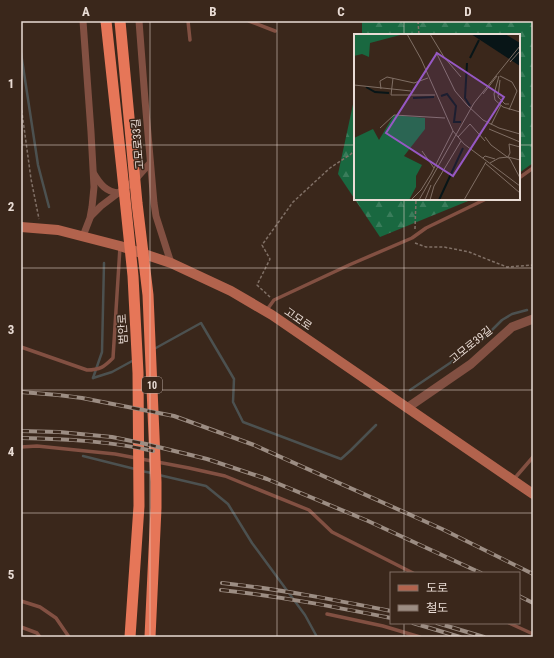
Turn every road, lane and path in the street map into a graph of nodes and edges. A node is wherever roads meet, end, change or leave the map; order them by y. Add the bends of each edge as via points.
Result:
1 (83, 21) edge
2 (106, 21) edge
3 (120, 21) edge
4 (139, 21) edge
5 (188, 21) edge
6 (249, 21) edge
7 (418, 21) edge
8 (275, 31) dead end
9 (419, 34) edge
10 (190, 40) dead end
11 (21, 104) edge
12 (354, 150) edge
13 (150, 163) junction
14 (533, 168) edge
15 (94, 174) junction
16 (520, 177) edge
17 (119, 192) junction
18 (416, 200) edge
19 (484, 200) edge
20 (90, 218) junction
21 (21, 227) edge
22 (41, 229) junction
23 (83, 236) junction
24 (414, 236) junction
25 (120, 246) junction
26 (171, 263) junction
27 (533, 265) edge
28 (274, 300) junction
29 (266, 312) junction
30 (533, 319) edge
31 (21, 347) edge
32 (407, 408) junction
33 (21, 447) edge
34 (533, 457) edge
35 (514, 480) junction
36 (533, 494) edge
37 (411, 572) edge
38 (21, 601) edge
39 (327, 614) dead end
40 (511, 624) edge
41 (21, 627) edge
42 (533, 634) edge
43 (40, 637) edge
44 (69, 637) edge
45 (130, 637) edge
46 (150, 637) edge
47 (420, 637) edge

1 - 15 street
2 - 45 highway, 범안로 / 10 via 133,284 138,373 140,506
3 - 46 highway, 10 via 148,295 156,482
4 - 13 street, 고모로33길
5 - 10 lane
6 - 8 lane
7 - 9 path
11 - 22 path
12 - 28 path via 293,202 262,245 270,259 257,286
13 - 17 street via 134,181
13 - 26 street, 고모로33길 via 154,203
14 - 16 lane
15 - 17 street via 106,189
15 - 20 street
17 - 20 street
18 - 24 path
19 - 24 lane
20 - 23 street
21 - 22 main road, 고모로
22 - 23 main road, 고모로
23 - 25 main road, 고모로
24 - 27 path via 412,242 426,247 444,247 469,252 507,267
24 - 28 lane
25 - 26 main road, 고모로
25 - 31 lane via 113,358 97,370 83,369
26 - 29 main road, 고모로 via 231,291
28 - 29 lane
29 - 32 main road, 고모로
30 - 32 street, 고모로39길 via 512,327 470,364
32 - 35 main road, 고모로
33 - 37 lane via 37,446 115,454 225,476 309,510 332,532
34 - 35 lane
35 - 36 main road, 고모로
38 - 44 lane via 40,607 56,618
39 - 47 lane
40 - 42 lane
41 - 43 lane via 37,633

